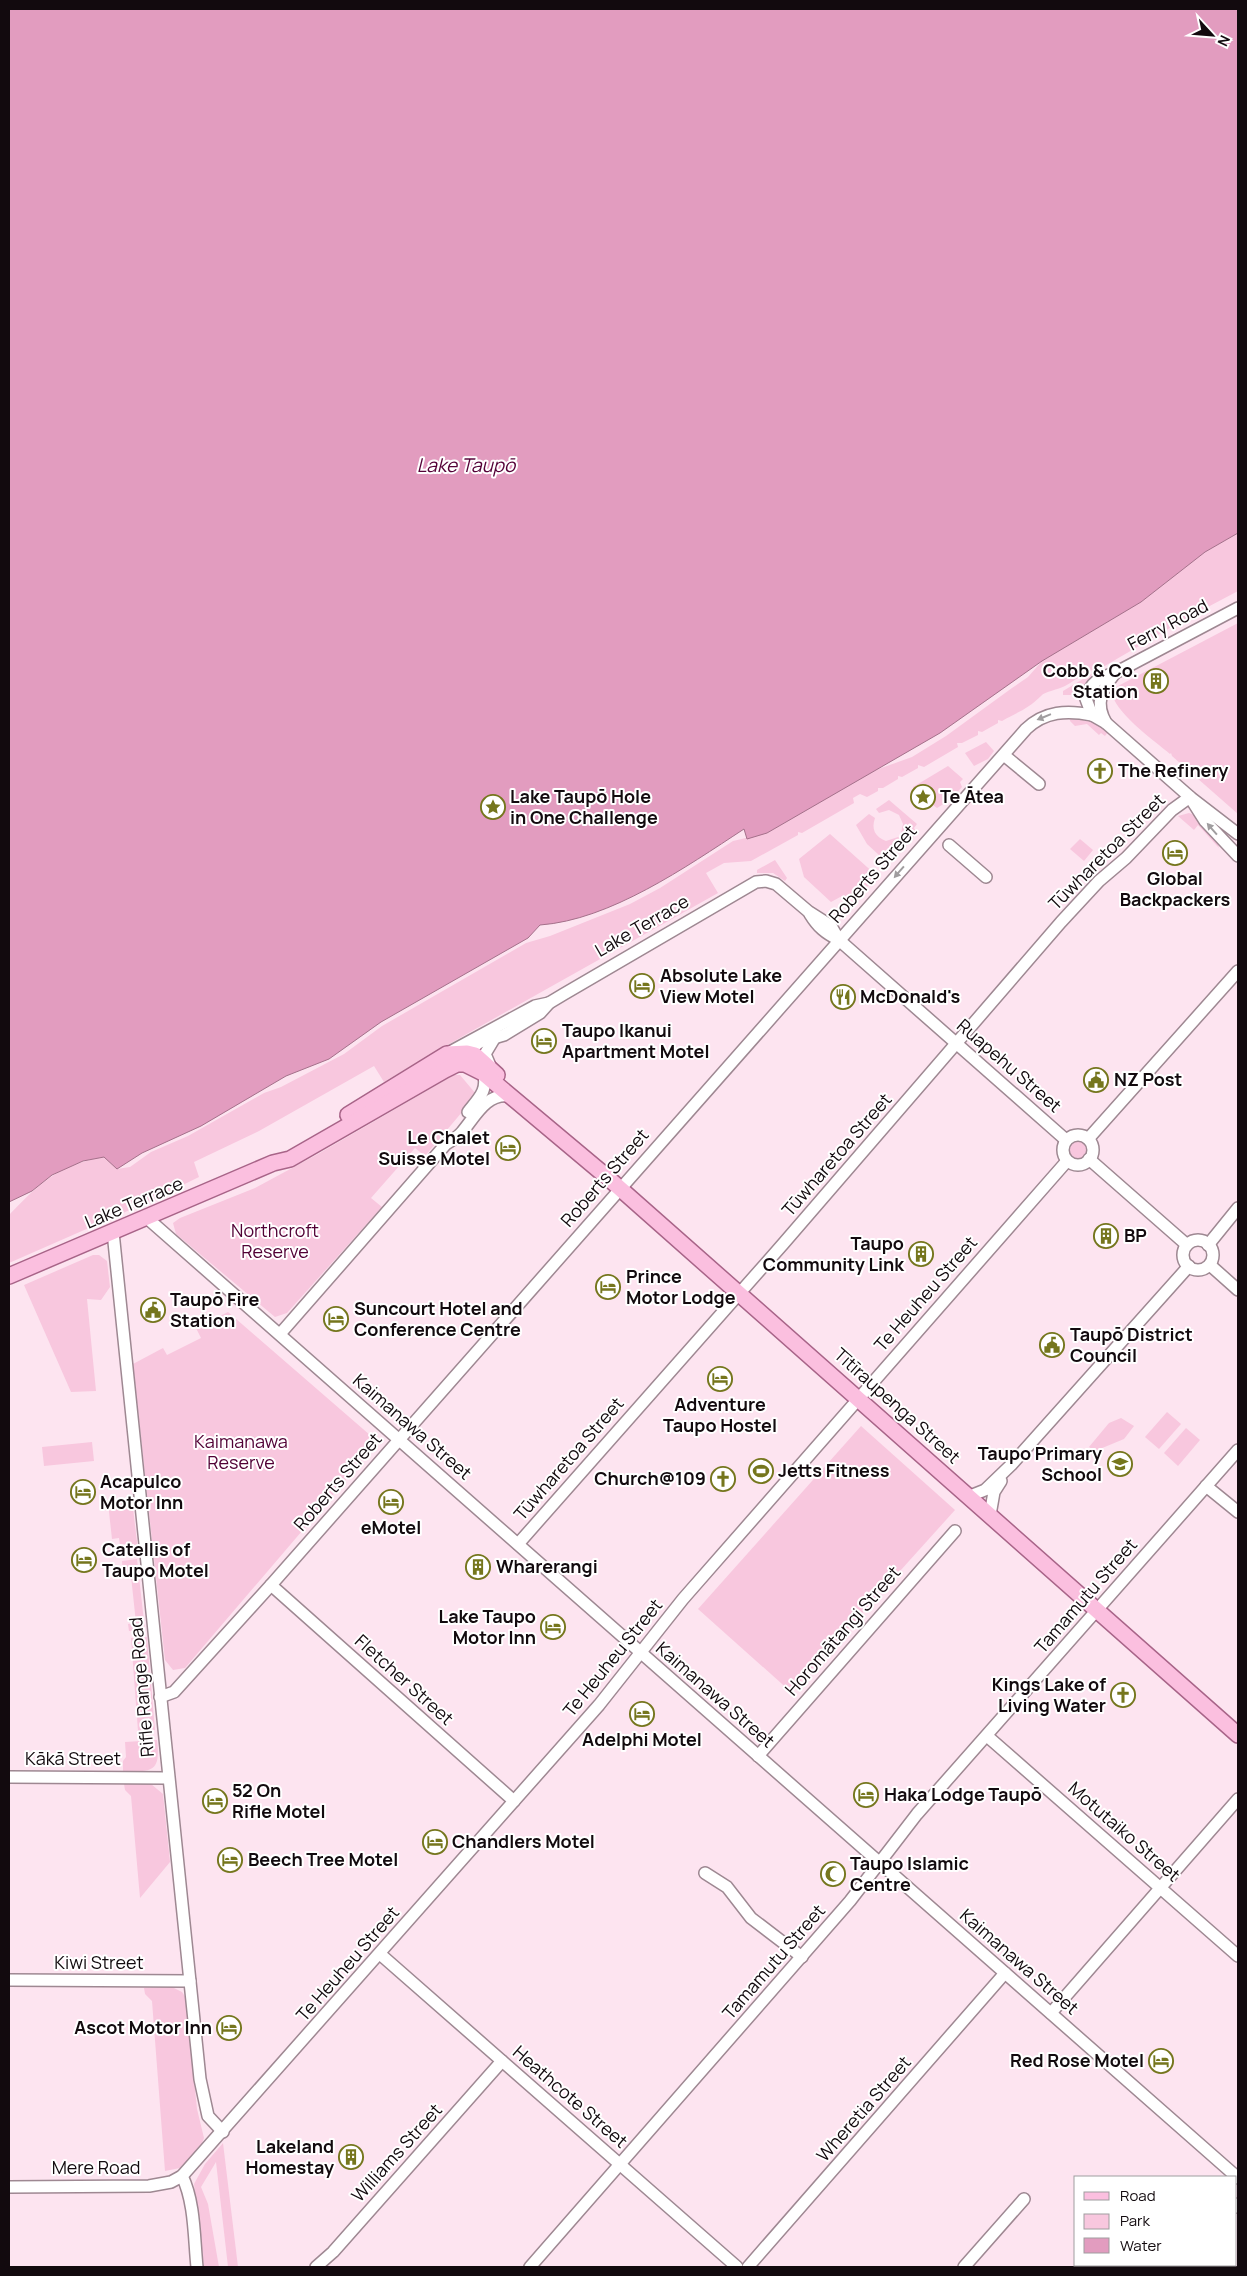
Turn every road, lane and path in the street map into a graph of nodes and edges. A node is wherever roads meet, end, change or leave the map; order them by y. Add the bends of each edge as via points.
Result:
1 (1238, 608) edge
2 (1115, 672) junction
3 (1092, 715) junction
4 (1106, 723) junction
5 (1005, 756) dead end
6 (1040, 784) dead end
7 (1190, 797) junction
8 (1238, 834) edge
9 (949, 845) dead end
10 (1238, 856) edge
11 (986, 877) dead end
12 (756, 882) joint
13 (839, 940) junction
14 (1238, 971) edge
15 (549, 1003) junction
16 (494, 1038) junction
17 (957, 1043) junction
18 (467, 1053) junction
19 (447, 1054) junction
20 (487, 1071) junction
21 (509, 1096) junction
22 (383, 1106) junction
23 (528, 1109) junction
24 (1088, 1139) junction
25 (1066, 1140) junction
26 (446, 1144) junction
27 (1089, 1159) junction
28 (1068, 1161) junction
29 (273, 1163) junction
30 (620, 1188) junction
31 (1238, 1208) edge
32 (147, 1218) junction
33 (113, 1232) junction
34 (1187, 1245) junction
35 (1208, 1245) junction
36 (1210, 1265) junction
37 (1189, 1266) junction
38 (9, 1276) edge
39 (1238, 1290) edge
40 (739, 1293) junction
41 (280, 1334) junction
42 (859, 1398) junction
43 (399, 1439) junction
44 (1238, 1450) edge
45 (1011, 1465) junction
46 (1206, 1486) junction
47 (970, 1496) junction
48 (1238, 1512) edge
49 (990, 1515) junction
50 (955, 1530) dead end
51 (518, 1544) junction
52 (271, 1585) junction
53 (1097, 1610) junction
54 (641, 1653) junction
55 (160, 1698) junction
56 (1238, 1735) edge
57 (987, 1736) junction
58 (758, 1756) junction
59 (9, 1777) edge
60 (168, 1778) junction
61 (1238, 1799) edge
62 (514, 1801) junction
63 (880, 1863) junction
64 (705, 1873) dead end
65 (1161, 1888) junction
66 (380, 1954) junction
67 (1238, 1956) edge
68 (802, 1957) junction
69 (1005, 1973) junction
70 (9, 1980) edge
71 (190, 1981) junction
72 (1051, 2013) junction
73 (502, 2061) junction
74 (223, 2132) junction
75 (620, 2164) junction
76 (182, 2176) junction
77 (1236, 2176) edge
78 (9, 2187) edge
79 (1024, 2199) dead end
80 (197, 2267) edge
81 (316, 2267) edge
82 (530, 2267) edge
83 (737, 2267) edge
84 (748, 2267) edge
85 (964, 2267) edge

1 - 2 street, Ferry Road
2 - 3 street, Ferry Road via 1098,679 1089,689 1086,702
2 - 4 street, Ferry Road via 1099,700
3 - 4 street
3 -> 13 street, Roberts Street via 1061,712 1032,722
4 - 7 street
5 - 6 street
7 - 8 street
10 -> 7 street via 1205,821
7 - 17 street, Tūwharetoa Street via 1172,810 1099,881
9 - 11 street
12 - 13 street, Ruapehu Street via 772,882 809,912 826,933
12 - 15 street, Lake Terrace
13 - 17 street, Ruapehu Street
13 - 30 street, Roberts Street
14 - 24 street
15 - 16 street, Lake Terrace via 540,1014
15 - 19 street, Lake Terrace via 535,1006
16 - 18 street, Lake Terrace via 480,1042
16 - 20 street via 485,1054
17 - 25 street, Ruapehu Street
17 - 40 street, Tūwharetoa Street
18 - 19 main road, Lake Terrace
18 - 20 main road, Tītīraupenga Street via 481,1058
18 - 22 street, Lake Terrace via 411,1083
19 - 29 main road, Lake Terrace via 289,1150
20 - 21 main road, Tītīraupenga Street
20 - 22 main road, Lake Terrace via 457,1064
20 - 23 main road, Tītīraupenga Street
20 - 26 street via 482,1095
21 - 23 main road, Tītīraupenga Street
21 - 26 street via 490,1099 460,1134
22 - 29 main road, Lake Terrace via 290,1159
23 - 30 main road, Tītīraupenga Street
24 - 25 street via 1074,1135
24 - 27 street via 1092,1146
25 - 28 street via 1063,1153
26 - 41 street
27 - 28 street via 1076,1164
27 - 34 street
28 - 42 street, Te Heuheu Street
29 - 32 main road, Lake Terrace
30 - 40 main road, Tītīraupenga Street
30 - 43 street, Roberts Street
31 - 35 street
32 - 33 main road, Lake Terrace
32 - 41 street, Kaimanawa Street
33 - 38 main road, Lake Terrace
33 - 55 street, Rifle Range Road via 148,1552
34 - 35 street via 1195,1241
34 - 37 street via 1183,1259
35 - 36 street via 1213,1253
36 - 37 street via 1201,1269
36 - 39 street
37 - 45 street
40 - 42 main road, Tītīraupenga Street
40 - 51 street, Tūwharetoa Street
41 - 43 street, Kaimanawa Street
42 - 47 main road, Tītīraupenga Street
42 - 54 street, Te Heuheu Street
43 - 51 street, Kaimanawa Street
43 - 52 street, Roberts Street
44 - 46 street, Tamamutu Street
45 - 47 street via 985,1490
45 - 49 street via 994,1492
46 - 48 street
46 - 53 street, Tamamutu Street
47 - 49 main road, Tītīraupenga Street
49 - 53 main road, Tītīraupenga Street
50 - 58 street, Horomātangi Street
51 - 54 street, Kaimanawa Street
52 - 55 street, Roberts Street via 174,1692
52 - 62 street, Fletcher Street
53 - 56 main road, Tītīraupenga Street
53 - 57 street, Tamamutu Street
54 - 58 street, Kaimanawa Street
54 - 62 street, Te Heuheu Street
55 - 60 street, Rifle Range Road
57 - 63 street, Tamamutu Street via 918,1814
57 - 65 street, Motutaiko Street
58 - 63 street, Kaimanawa Street
59 - 60 street, Kākā Street
60 - 71 street, Rifle Range Road
61 - 65 street
62 - 66 street, Te Heuheu Street
63 - 68 street, Tamamutu Street
63 - 69 street, Kaimanawa Street
64 - 68 street via 728,1887 750,1918
65 - 67 street, Motutaiko Street
65 - 72 street
66 - 73 street, Heathcote Street
66 - 74 street, Te Heuheu Street
68 - 75 street, Tamamutu Street
69 - 72 street, Kaimanawa Street
69 - 84 street, Wheretia Street
70 - 71 street, Kiwi Street
71 - 74 street, Rifle Range Road via 205,2106 208,2116
72 - 77 street, Kaimanawa Street
73 - 75 street, Heathcote Street
73 - 81 street, Williams Street via 333,2252
74 - 76 street, Te Heuheu Street
75 - 82 street, Tamamutu Street
75 - 83 street, Heathcote Street
76 - 78 street, Mere Road via 171,2182 149,2186
76 - 80 street via 190,2208
79 - 85 street

